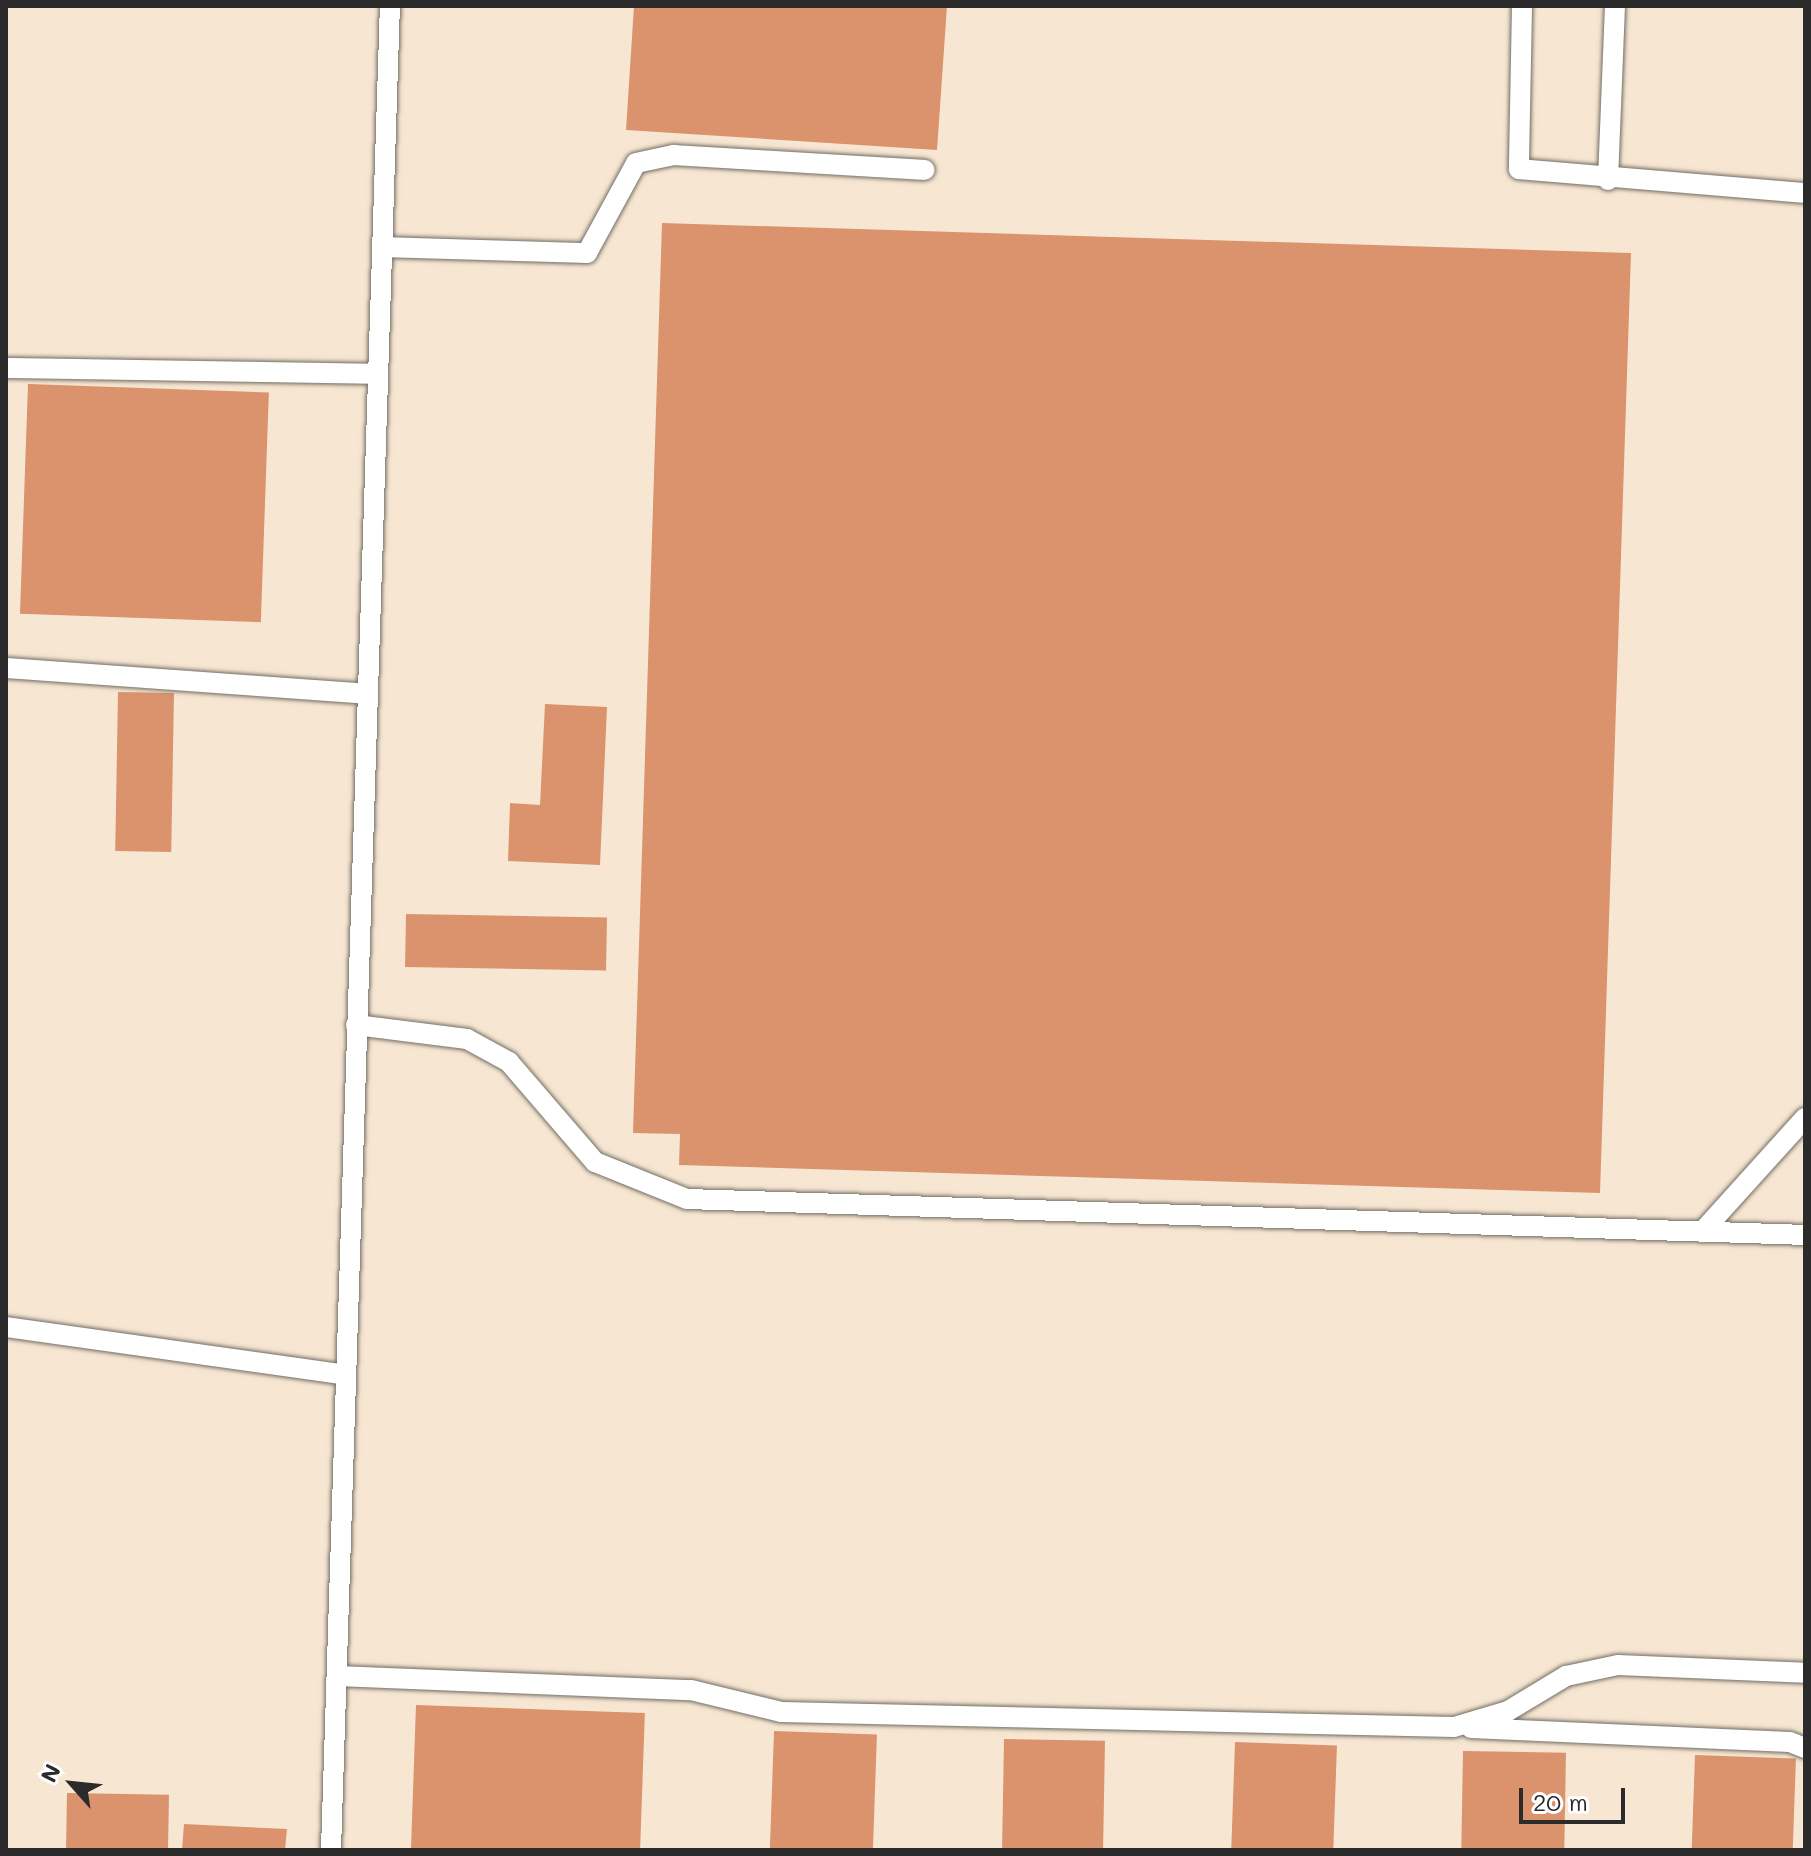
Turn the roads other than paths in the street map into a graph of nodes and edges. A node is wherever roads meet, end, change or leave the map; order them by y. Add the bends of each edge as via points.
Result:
1 (390, 6) edge
2 (1522, 6) edge
3 (1615, 6) edge
4 (925, 170) dead end
5 (1608, 180) junction
6 (1805, 193) edge
7 (382, 247) junction
8 (6, 368) edge
9 (378, 374) junction
10 (6, 668) edge
11 (367, 694) junction
12 (356, 1025) junction
13 (1805, 1118) edge
14 (1702, 1232) junction
15 (1805, 1235) edge
16 (6, 1327) edge
17 (346, 1375) junction
18 (1805, 1673) edge
19 (337, 1676) junction
20 (1454, 1727) junction
21 (1805, 1748) edge
22 (331, 1850) edge

1 - 7 lane
2 - 5 lane via 1519,169
3 - 5 lane
4 - 7 lane via 674,155 636,163 587,253
5 - 6 lane
7 - 9 lane
8 - 9 lane
9 - 11 lane
10 - 11 lane
11 - 12 lane
12 - 14 lane via 467,1039 509,1062 595,1162 687,1199
12 - 17 lane
13 - 14 lane
14 - 15 lane
16 - 17 lane
17 - 19 lane
18 - 20 lane via 1618,1665 1566,1676 1508,1711
19 - 20 lane via 691,1690 781,1712
19 - 22 lane
20 - 21 lane via 1790,1742

